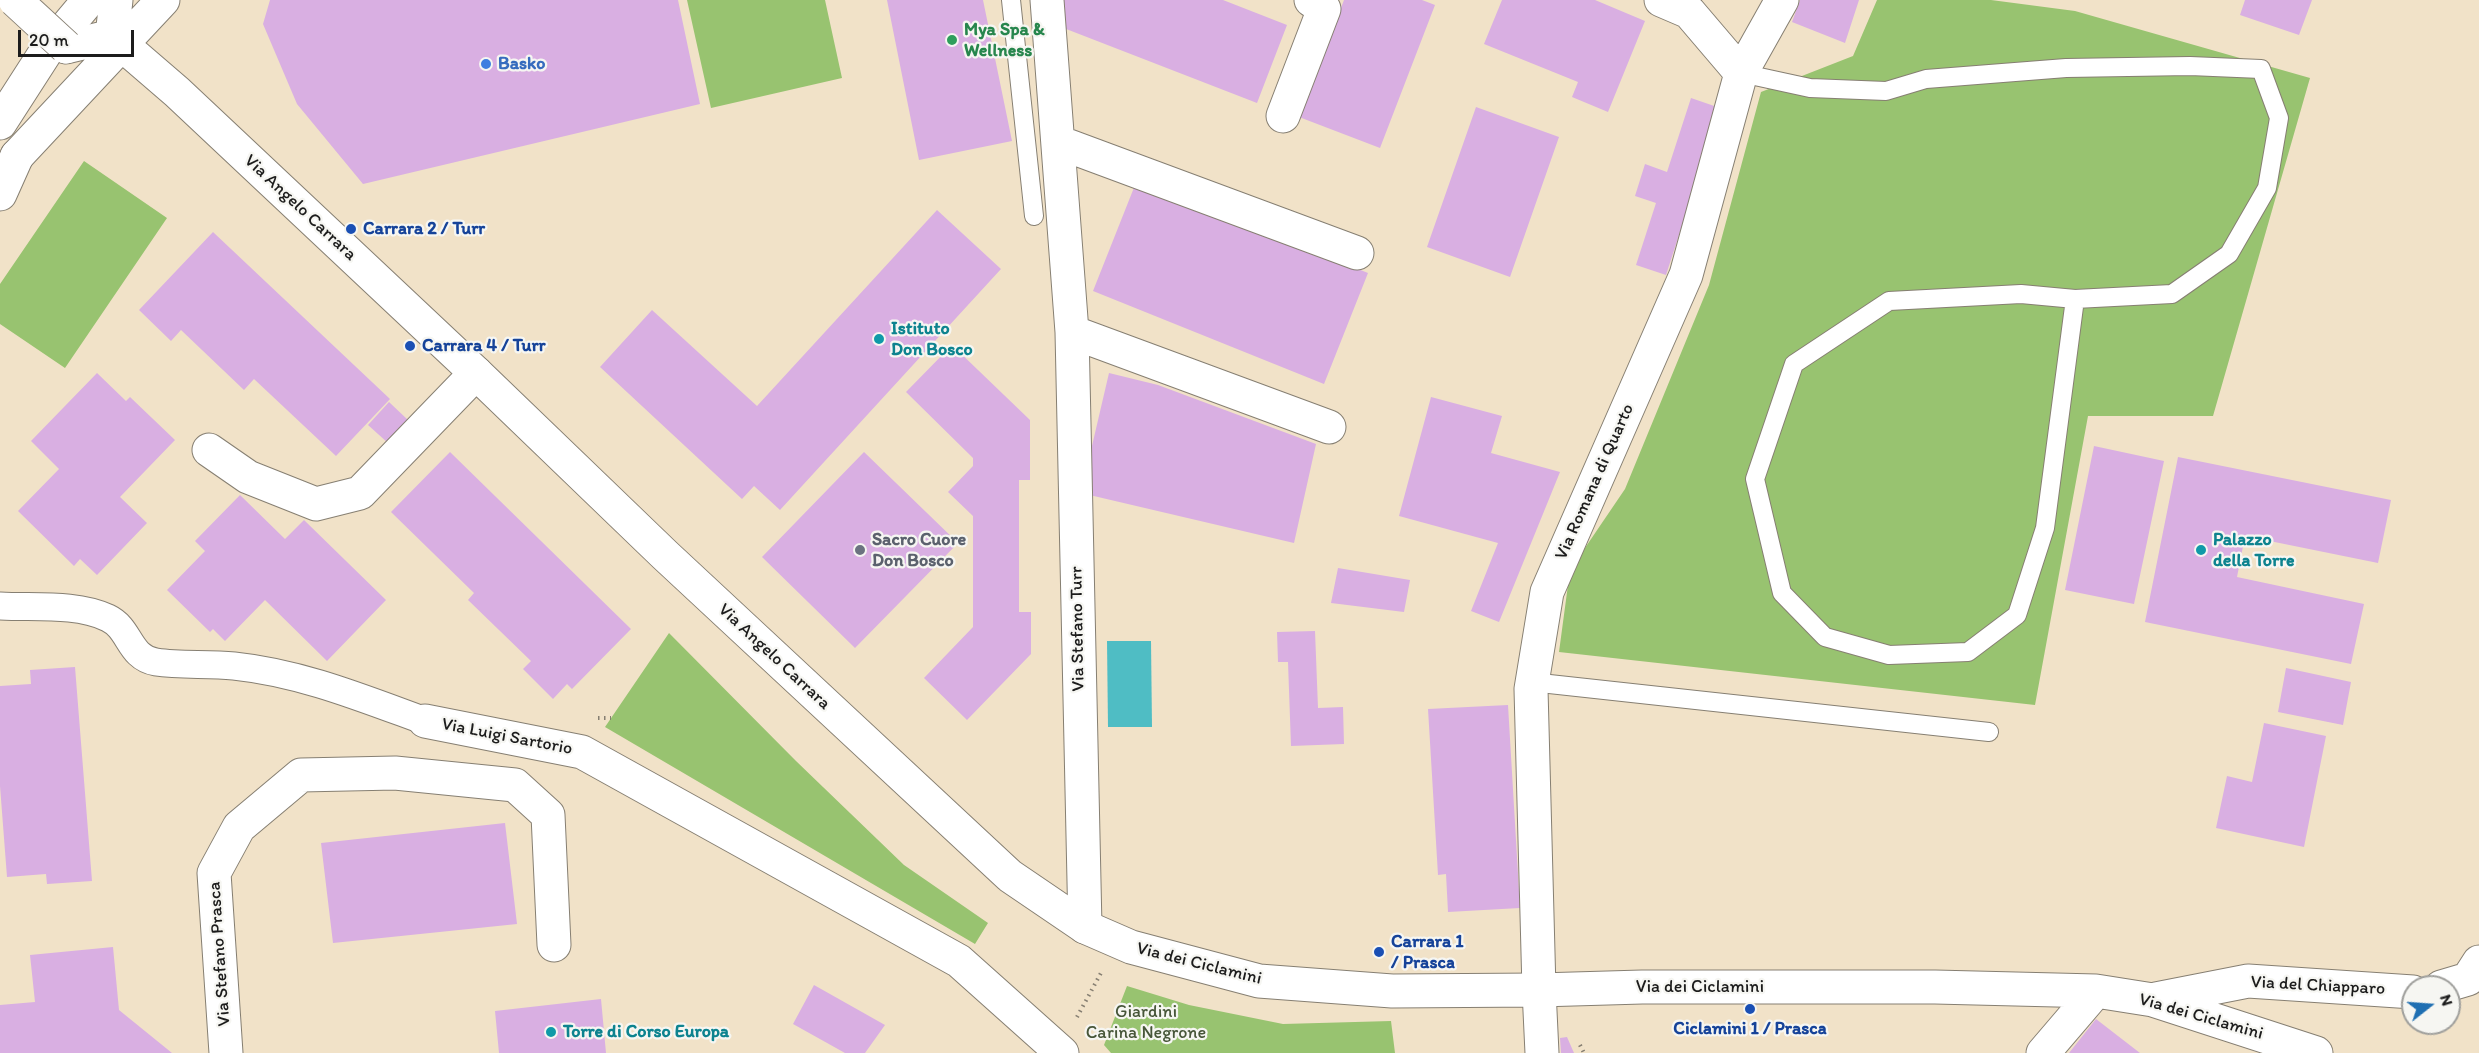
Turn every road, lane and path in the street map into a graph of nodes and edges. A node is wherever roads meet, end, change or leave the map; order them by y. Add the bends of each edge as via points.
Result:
1 (15, 0) edge
2 (90, 0) edge
3 (117, 0) edge
4 (163, 0) edge
5 (1011, 0) edge
6 (1047, 0) edge
7 (1311, 0) edge
8 (1661, 0) edge
9 (1782, 0) edge
10 (118, 40) junction
11 (1741, 73) junction
12 (1283, 116) dead end
13 (0, 123) edge
14 (1058, 142) junction
15 (0, 194) edge
16 (1034, 216) dead end
17 (1358, 253) dead end
18 (2075, 299) junction
19 (1072, 332) junction
20 (476, 373) junction
21 (1329, 427) dead end
22 (209, 450) dead end
23 (0, 606) edge
24 (1532, 682) junction
25 (425, 721) joint
26 (1989, 732) dead end
27 (1085, 927) junction
28 (1119, 942) junction
29 (554, 945) dead end
30 (1539, 990) junction
31 (2096, 991) junction
32 (2401, 991) edge
33 (2153, 1000) junction
34 (2278, 1045) edge
35 (1061, 1051) edge
36 (226, 1053) edge
37 (1542, 1053) edge
38 (2043, 1053) edge
39 (2316, 1053) edge

1 - 10 street, bridge via 66,47
2 - 13 street via 47,50
3 - 10 street
4 - 10 street
5 - 16 lane
6 - 14 street, Via Stefano Turr
7 - 12 street via 1324,9
8 - 11 street via 1689,12
9 - 11 street, Via Romana di Quarto
10 - 15 street via 17,156
10 - 20 street, Via Angelo Carrara
11 - 18 lane via 1810,88 1886,91 1926,79 2066,68 2261,69 2279,118 2266,188 2229,254 2172,294
11 - 24 street, Via Romana di Quarto via 1686,275 1547,592
14 - 17 street
14 - 19 street, Via Stefano Turr
18 - 18 lane via 2021,294 1889,301 1794,364 1755,479 1782,593 1825,637 1890,655 1968,652 2017,615 2045,528
19 - 21 street
19 - 27 street, Via Stefano Turr
20 - 22 street via 360,493 316,504 248,477
20 - 27 street, Via Angelo Carrara via 691,580 1010,876
23 - 25 street, Via Luigi Sartorio via 79,610 109,619 126,633 134,651 154,662 234,666 307,679
24 - 26 lane
24 - 30 street, Via Romana di Quarto
25 - 35 street, Via Luigi Sartorio via 582,752 958,961
27 - 28 street, Via dei Ciclamini
28 - 30 street, Via dei Ciclamini via 1259,981 1392,991
28 - 35 path
29 - 36 street, Via Stefano Prasca via 548,815 515,785 395,773 301,775 239,827 214,873
30 - 31 street, Via dei Ciclamini via 1935,987
30 - 37 street
31 - 33 street, Via dei Ciclamini
31 - 38 street
32 - 33 street, Via del Chiapparo via 2248,981
33 - 34 street, Via dei Ciclamini
34 - 39 street, Via dei Ciclamini

